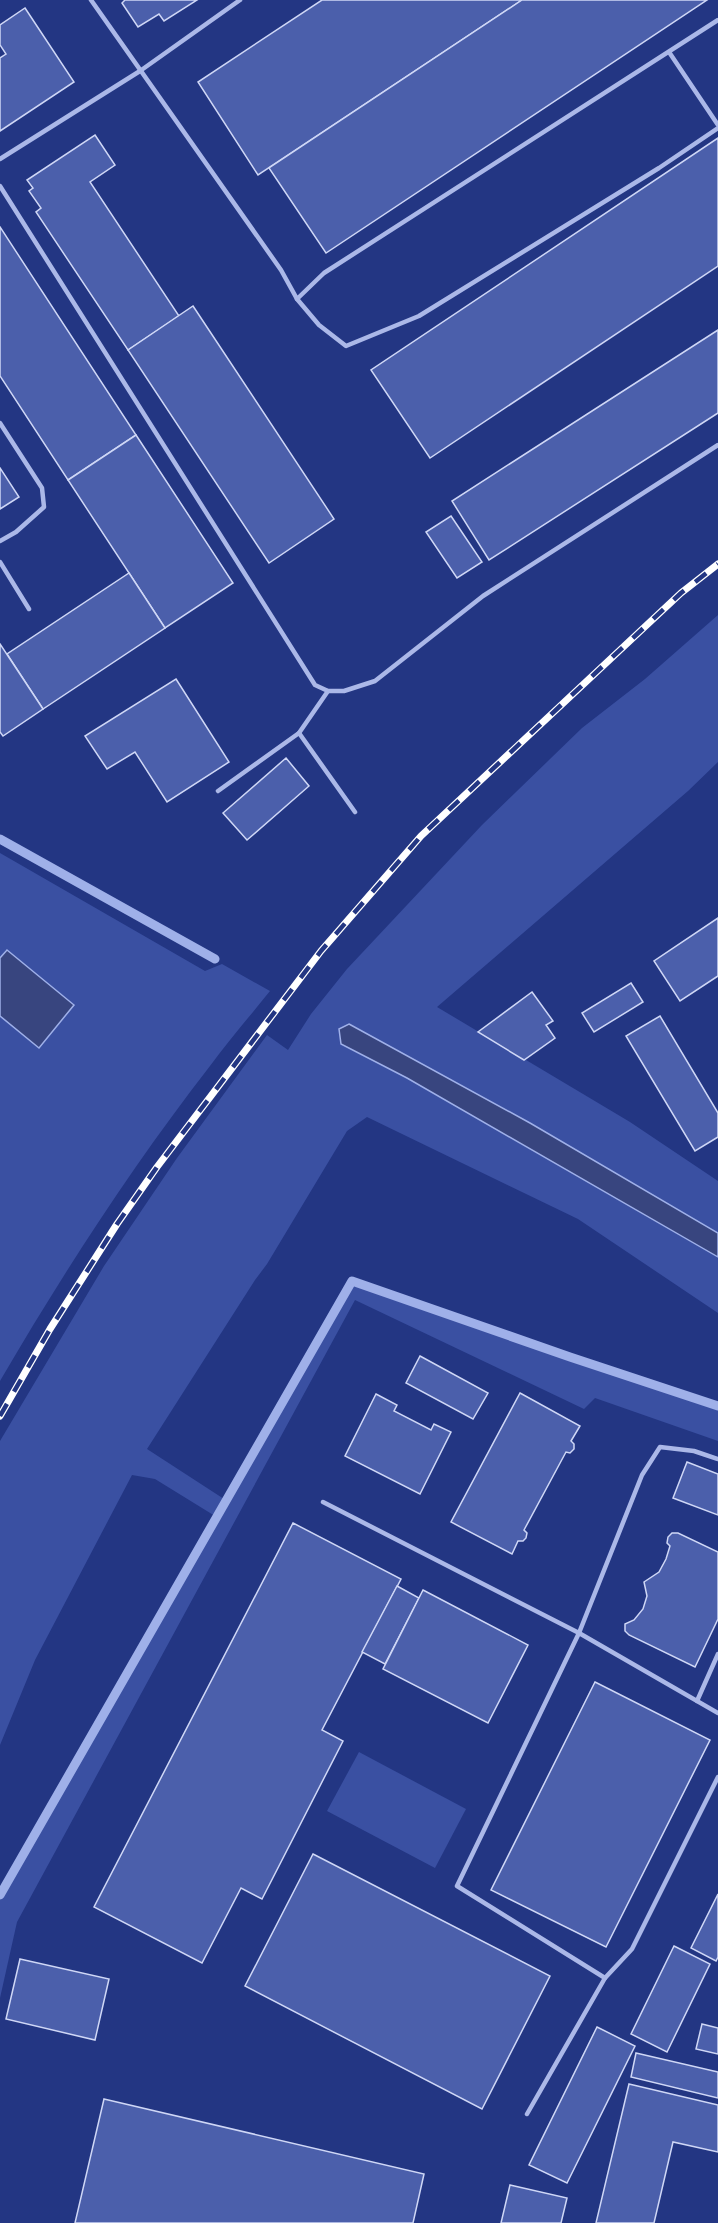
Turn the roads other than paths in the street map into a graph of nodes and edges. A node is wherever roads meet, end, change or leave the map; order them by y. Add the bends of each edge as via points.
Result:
1 (91, 0) edge
2 (240, 0) edge
3 (718, 20) edge
4 (669, 52) junction
5 (140, 71) junction
6 (718, 127) edge
7 (0, 159) edge
8 (0, 186) edge
9 (297, 299) junction
10 (0, 423) edge
11 (718, 445) edge
12 (0, 541) edge
13 (0, 562) edge
14 (30, 609) dead end
15 (328, 691) junction
16 (299, 734) junction
17 (218, 791) dead end
18 (355, 812) dead end
19 (718, 1459) edge
20 (323, 1502) dead end
21 (579, 1634) junction
22 (718, 1654) edge
23 (697, 1701) junction
24 (718, 1713) edge
25 (718, 1777) edge
26 (605, 1978) junction
27 (527, 2114) dead end

1 - 5 lane
2 - 5 lane
3 - 4 lane
4 - 6 lane
4 - 9 lane via 324,273
5 - 7 lane
5 - 9 lane via 281,270
6 - 9 lane via 659,168 419,316 346,346 319,325
8 - 15 lane via 315,686
10 - 12 lane via 42,488 44,507
11 - 15 lane via 483,596 375,681 344,691
13 - 14 lane
15 - 16 lane
16 - 17 lane
16 - 18 lane
19 - 21 lane via 694,1450 660,1447 642,1475
20 - 21 lane
21 - 23 lane
21 - 26 lane via 457,1886
22 - 23 lane
23 - 24 lane
25 - 26 lane via 632,1949
26 - 27 lane

